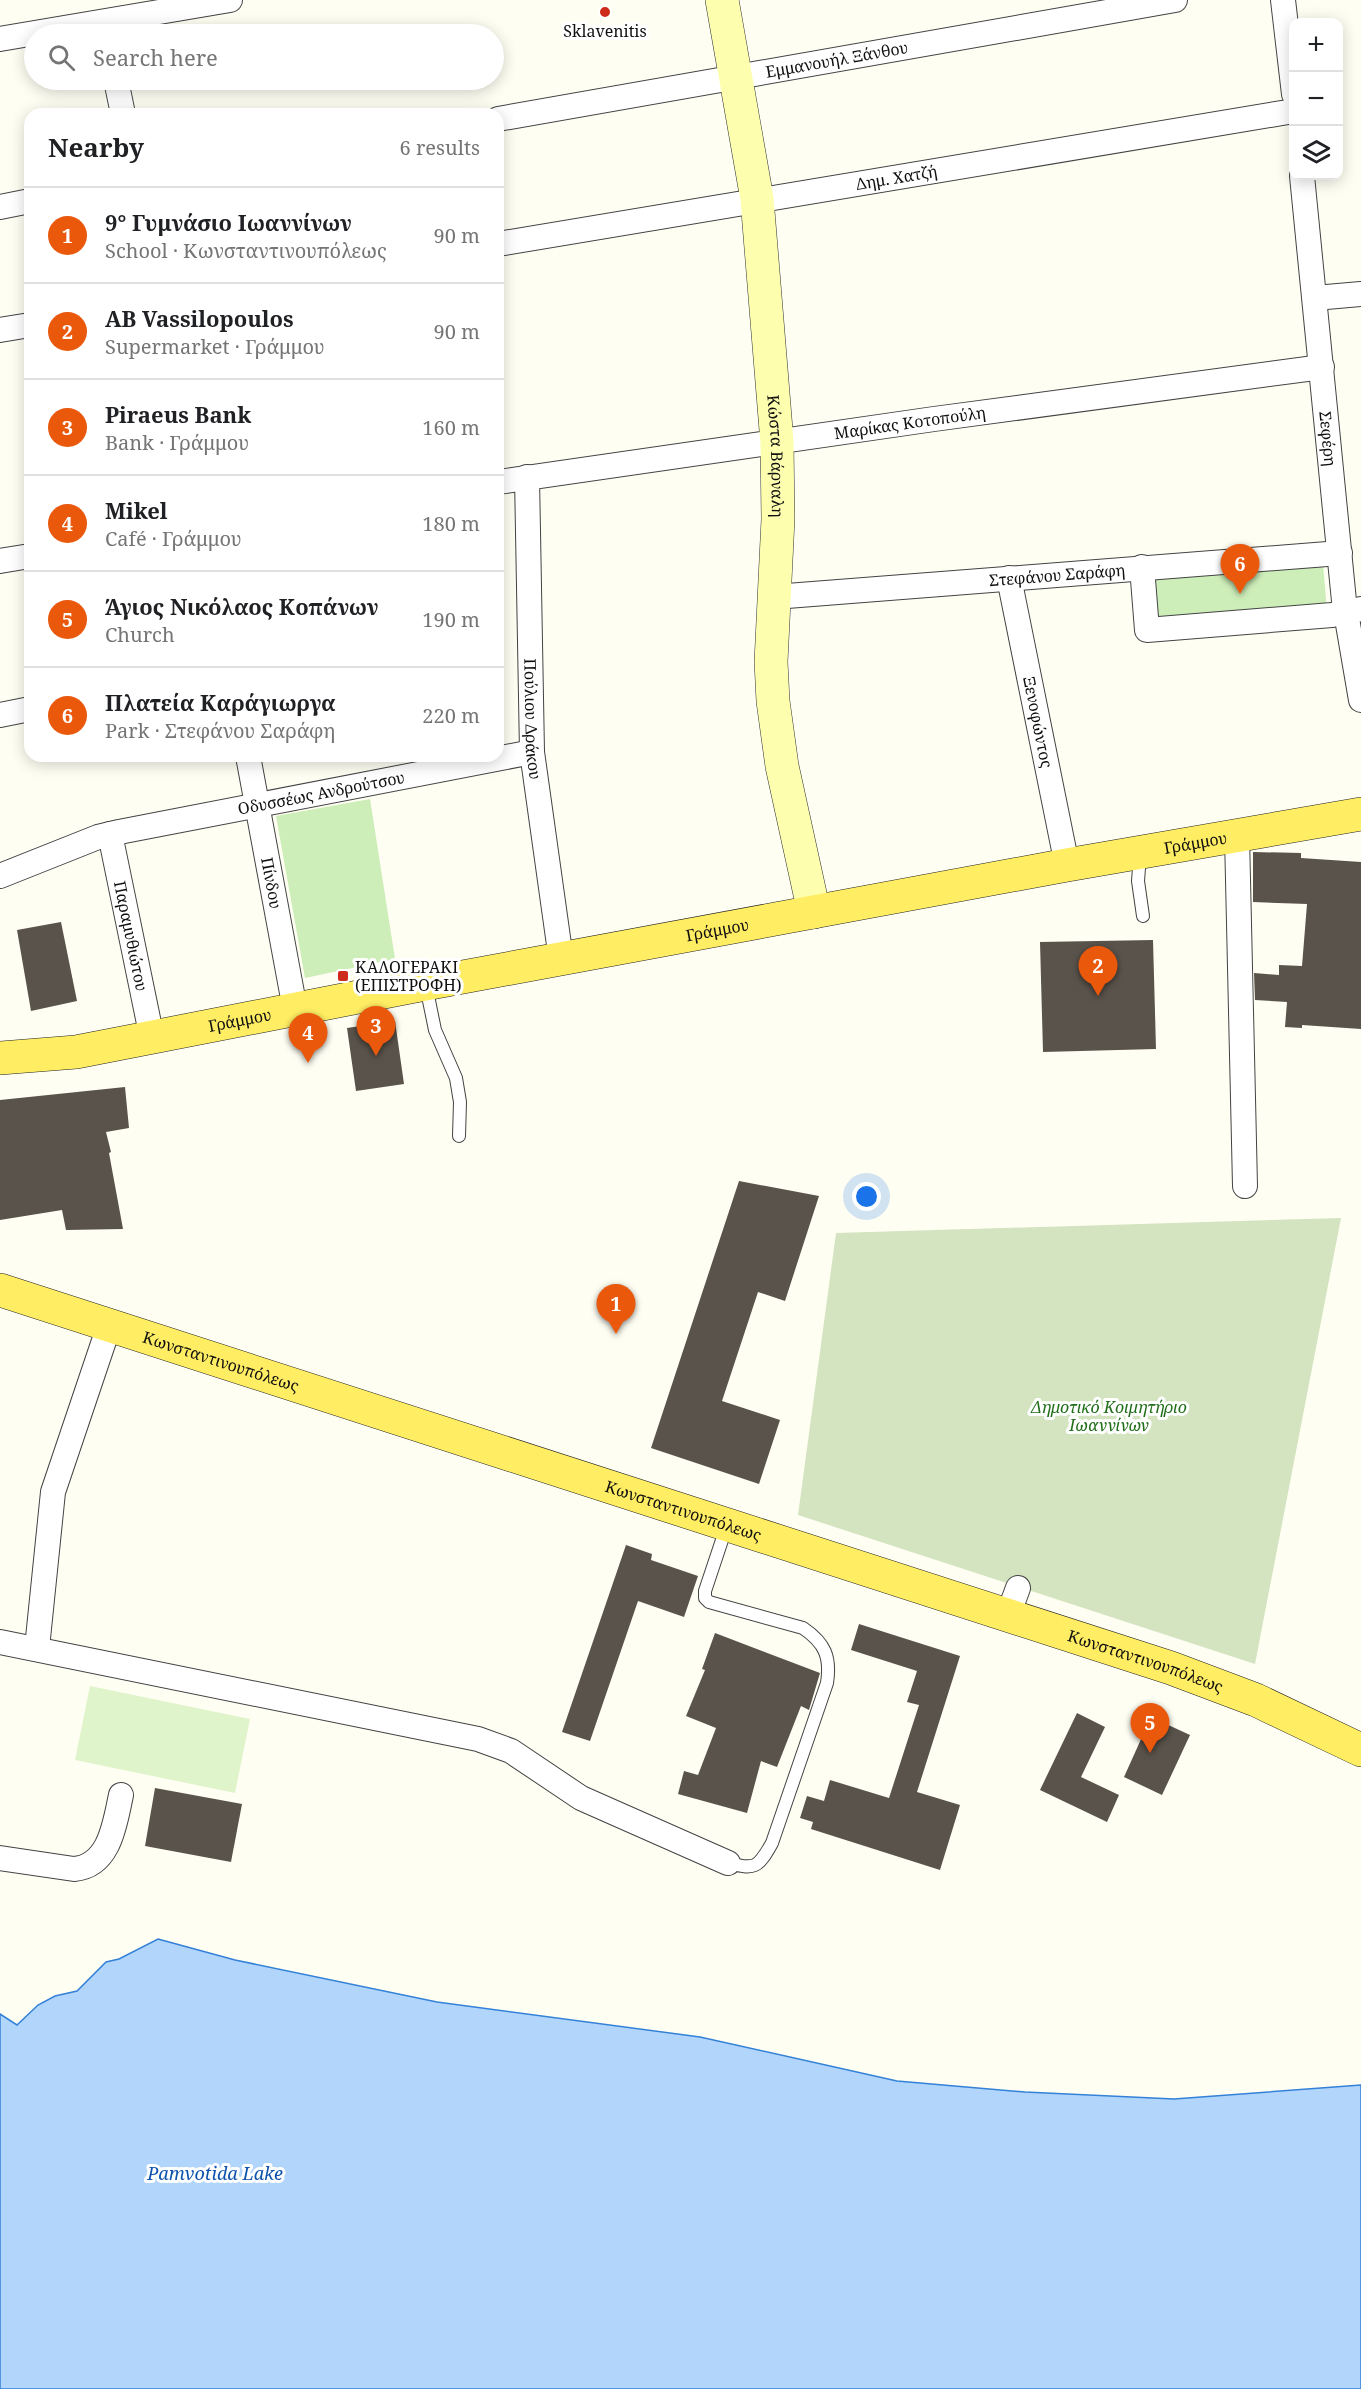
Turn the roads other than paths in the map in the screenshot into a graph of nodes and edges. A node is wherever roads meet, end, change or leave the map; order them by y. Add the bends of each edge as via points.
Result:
1 (230, 0) edge
2 (722, 0) edge
3 (1175, 0) edge
4 (1283, 0) edge
5 (104, 19) edge
6 (78, 24) edge
7 (24, 34) edge
8 (0, 39) edge
9 (1291, 72) edge
10 (737, 77) junction
11 (118, 90) edge
12 (122, 108) edge
13 (1289, 112) edge
14 (504, 118) edge
15 (1302, 180) edge
16 (757, 199) junction
17 (24, 202) edge
18 (0, 207) edge
19 (504, 243) edge
20 (1361, 294) edge
21 (1315, 298) junction
22 (24, 326) edge
23 (0, 330) edge
24 (1322, 367) junction
25 (777, 442) junction
26 (527, 477) junction
27 (504, 481) edge
28 (1340, 553) junction
29 (24, 557) edge
30 (0, 561) edge
31 (1142, 567) junction
32 (1010, 578) junction
33 (774, 597) junction
34 (1353, 611) edge
35 (1361, 700) edge
36 (24, 710) edge
37 (0, 716) edge
38 (532, 752) junction
39 (504, 757) edge
40 (249, 762) edge
41 (480, 762) edge
42 (256, 805) junction
43 (1361, 814) edge
44 (110, 834) junction
45 (1237, 836) junction
46 (1140, 853) junction
47 (1067, 865) junction
48 (0, 876) edge
49 (814, 912) junction
50 (1143, 916) dead end
51 (561, 959) junction
52 (425, 984) junction
53 (295, 1009) junction
54 (152, 1038) junction
55 (76, 1052) junction
56 (0, 1058) edge
57 (0, 1075) edge
58 (459, 1136) dead end
59 (1245, 1186) dead end
60 (0, 1290) edge
61 (109, 1326) junction
62 (727, 1524) junction
63 (0, 1642) edge
64 (37, 1648) junction
65 (1361, 1750) edge
66 (121, 1795) dead end
67 (0, 1858) edge
68 (728, 1863) joint

1 - 5 street
2 - 10 street, Κώστα Βάρναλη
3 - 10 street, Εμμανουήλ Ξάνθου
4 - 9 street
5 - 6 street
7 - 8 street
10 - 14 street, Εμμανουήλ Ξάνθου
10 - 16 street, Κώστα Βάρναλη
11 - 12 street
13 - 16 street, Δημ. Χατζή
15 - 21 street, Σεφέρη
16 - 19 street, Δημ. Χατζή
16 - 25 street, Κώστα Βάρναλη
17 - 18 street
20 - 21 street
21 - 24 street, Σεφέρη
22 - 23 street
24 - 25 street, Μαρίκας Κοτοπούλη
24 - 28 street, Σεφέρη
25 - 26 street, Μαρίκας Κοτοπούλη
25 - 33 street, Κώστα Βάρναλη
26 - 27 street, Μαρίκας Κοτοπούλη
26 - 38 street, Πούλιου Δράκου
28 - 31 street, Στεφάνου Σαράφη
28 - 34 street, Σεφέρη
29 - 30 street
31 - 32 street, Στεφάνου Σαράφη
31 - 34 street via 1148,630
32 - 33 street, Στεφάνου Σαράφη
32 - 47 street, Ξενοφώντος
33 - 49 street, Κώστα Βάρναλη via 771,662 775,723
34 - 35 street, Σεφέρη
36 - 37 street
38 - 39 street, Οδυσσέως Ανδρούτσου
38 - 51 street, Πούλιου Δράκου
40 - 42 street, Πίνδου
41 - 42 street, Οδυσσέως Ανδρούτσου
42 - 44 street, Οδυσσέως Ανδρούτσου
42 - 53 street, Πίνδου
43 - 45 main road, Γράμμου
44 - 48 street, Οδυσσέως Ανδρούτσου
44 - 54 street, Παραμυθιώτου
45 - 46 main road, Γράμμου
45 - 59 street
46 - 47 main road, Γράμμου
46 - 50 lane via 1138,881
47 - 49 main road, Γράμμου
49 - 51 main road, Γράμμου
51 - 52 main road, Γράμμου
52 - 53 main road, Γράμμου
52 - 58 lane via 435,1030 456,1078
53 - 54 main road, Γράμμου
54 - 55 main road, Γράμμου
55 - 56 main road, Γράμμου
55 - 57 main road, Γράμμου
60 - 61 main road, Κωνσταντινουπόλεως
61 - 62 main road, Κωνσταντινουπόλεως
61 - 64 street via 53,1492
62 - 65 main road, Κωνσταντινουπόλεως via 1013,1601 1286,1713
62 - 68 lane via 705,1598 802,1628 824,1647 829,1668 772,1843 756,1866
63 - 64 street
64 - 68 street via 478,1739 511,1751 581,1798
66 - 67 street via 111,1840 103,1853 83,1868

